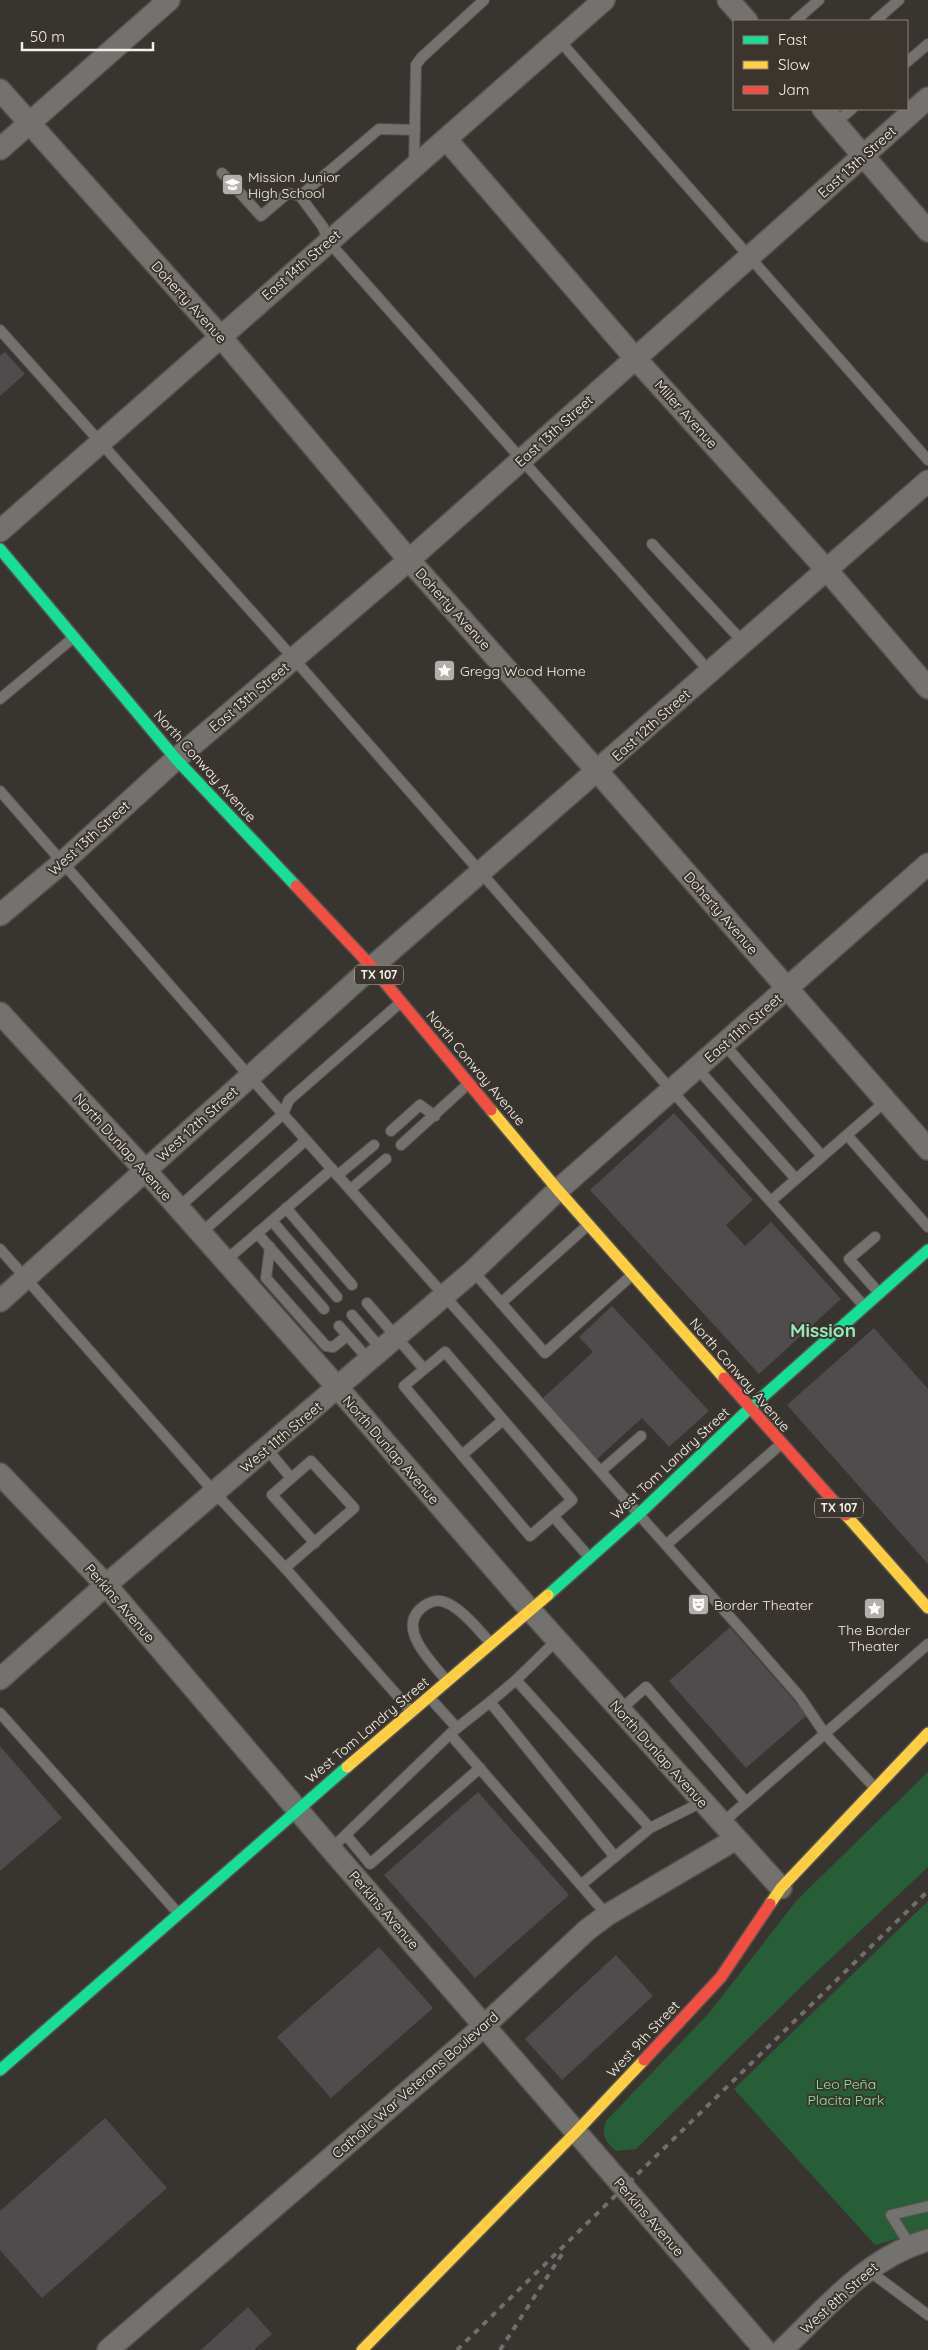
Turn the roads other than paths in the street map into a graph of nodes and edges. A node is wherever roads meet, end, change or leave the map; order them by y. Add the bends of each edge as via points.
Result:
1 (169, 0) edge
2 (484, 0) edge
3 (604, 0) edge
4 (728, 0) edge
5 (819, 0) edge
6 (899, 0) edge
7 (746, 20) edge
8 (795, 20) edge
9 (876, 20) edge
10 (559, 40) junction
11 (928, 44) edge
12 (908, 61) edge
13 (0, 90) edge
14 (928, 98) edge
15 (849, 110) edge
16 (829, 116) edge
17 (29, 124) junction
18 (415, 130) junction
19 (446, 139) junction
20 (0, 150) edge
21 (863, 156) junction
22 (414, 167) junction
23 (222, 173) dead end
24 (300, 196) junction
25 (928, 230) edge
26 (328, 241) junction
27 (750, 256) junction
28 (0, 330) edge
29 (220, 336) junction
30 (635, 358) junction
31 (100, 442) junction
32 (523, 458) junction
33 (928, 460) edge
34 (928, 481) edge
35 (0, 531) edge
36 (652, 544) dead end
37 (0, 550) edge
38 (409, 560) junction
39 (826, 569) junction
40 (74, 637) junction
41 (743, 642) junction
42 (294, 659) junction
43 (710, 672) junction
44 (928, 688) edge
45 (0, 699) edge
46 (176, 759) junction
47 (598, 772) junction
48 (0, 791) edge
49 (63, 862) junction
50 (928, 864) edge
51 (482, 872) junction
52 (0, 916) edge
53 (372, 967) junction
54 (788, 989) junction
55 (401, 1002) junction
56 (0, 1013) edge
57 (724, 1044) junction
58 (697, 1068) junction
59 (250, 1077) junction
60 (469, 1083) junction
61 (672, 1091) junction
62 (887, 1100) junction
63 (284, 1114) junction
64 (434, 1116) junction
65 (391, 1131) dead end
66 (847, 1135) junction
67 (306, 1140) junction
68 (374, 1145) dead end
69 (402, 1146) dead end
70 (928, 1149) edge
71 (822, 1156) junction
72 (386, 1159) dead end
73 (146, 1171) junction
74 (335, 1172) junction
75 (796, 1179) junction
76 (351, 1189) junction
77 (558, 1190) junction
78 (771, 1201) junction
79 (178, 1208) junction
80 (286, 1208) junction
81 (272, 1221) junction
82 (589, 1225) junction
83 (928, 1227) edge
84 (201, 1233) junction
85 (258, 1233) junction
86 (875, 1237) dead end
87 (270, 1247) junction
88 (0, 1250) edge
89 (928, 1250) edge
90 (225, 1261) junction
91 (473, 1271) junction
92 (632, 1275) junction
93 (25, 1279) junction
94 (352, 1285) dead end
95 (880, 1294) junction
96 (445, 1295) junction
97 (337, 1297) dead end
98 (0, 1301) edge
99 (367, 1303) dead end
100 (501, 1303) junction
101 (865, 1306) junction
102 (324, 1309) dead end
103 (352, 1314) dead end
104 (339, 1326) dead end
105 (347, 1336) junction
106 (383, 1349) junction
107 (424, 1369) junction
108 (338, 1388) junction
109 (750, 1408) junction
110 (503, 1420) junction
111 (641, 1436) dead end
112 (781, 1444) junction
113 (267, 1448) junction
114 (462, 1455) junction
115 (601, 1471) junction
116 (0, 1474) edge
117 (292, 1478) junction
118 (215, 1492) junction
119 (639, 1514) junction
120 (554, 1516) junction
121 (315, 1543) junction
122 (666, 1545) junction
123 (590, 1558) junction
124 (285, 1568) junction
125 (106, 1585) junction
126 (928, 1608) edge
127 (531, 1611) junction
128 (557, 1640) junction
129 (492, 1644) junction
130 (928, 1644) edge
131 (0, 1679) edge
132 (516, 1680) junction
133 (448, 1682) junction
134 (430, 1697) junction
135 (490, 1702) junction
136 (620, 1710) junction
137 (412, 1712) junction
138 (0, 1713) edge
139 (454, 1731) junction
140 (928, 1733) edge
141 (825, 1734) junction
142 (480, 1768) junction
143 (876, 1788) junction
144 (702, 1802) junction
145 (746, 1802) junction
146 (297, 1809) junction
147 (650, 1828) junction
148 (729, 1831) junction
149 (339, 1842) junction
150 (615, 1857) junction
151 (582, 1884) junction
152 (780, 1888) junction
153 (178, 1914) junction
154 (607, 1915) junction
155 (484, 2026) junction
156 (0, 2070) edge
157 (576, 2132) junction
158 (928, 2206) edge
159 (919, 2243) edge
160 (867, 2269) junction
161 (928, 2315) edge
162 (108, 2350) edge
163 (362, 2350) edge
164 (765, 2350) edge
165 (782, 2350) edge

1 - 17 street
2 - 18 lane via 416,65
3 - 10 street, East 14th Street
4 - 7 street
5 - 8 lane
6 - 9 lane
10 - 19 street, East 14th Street
10 - 27 lane
11 - 12 lane
13 - 17 street, Doherty Avenue
14 - 21 street, East 13th Street
15 - 16 lane
16 - 21 street
17 - 20 street
17 - 29 street, Doherty Avenue
18 - 22 lane
18 - 24 lane via 379,129
19 - 22 street, East 14th Street
19 - 30 street, Miller Avenue
21 - 25 street
21 - 27 street, East 13th Street
22 - 26 street, East 14th Street
23 - 24 lane via 261,216 288,193
24 - 26 lane via 323,227
26 - 29 street, East 14th Street
26 - 32 lane
27 - 30 street, East 13th Street
27 - 33 lane
28 - 31 lane
29 - 31 street, East 14th Street
29 - 38 street, Doherty Avenue
30 - 32 street, East 13th Street
30 - 39 street, Miller Avenue
31 - 35 street, East 14th Street
31 - 42 lane
32 - 38 street, East 13th Street
32 - 43 lane
34 - 39 street, East 12th Street
36 - 41 lane
37 - 40 main road, North Conway Avenue / TX 107
38 - 42 street, East 13th Street
38 - 47 street, Doherty Avenue
39 - 41 street, East 12th Street
39 - 44 street, Miller Avenue
40 - 45 lane
40 - 46 main road, North Conway Avenue / TX 107
41 - 43 street, East 12th Street
42 - 46 street, East 13th Street
42 - 51 lane
43 - 47 street, East 12th Street
46 - 49 street, West 13th Street
46 - 53 main road, North Conway Avenue / TX 107
47 - 51 street, East 12th Street
47 - 54 street, Doherty Avenue
48 - 49 lane
49 - 52 street, West 13th Street
49 - 59 lane
50 - 54 street, East 11th Street
51 - 53 street, East 12th Street
51 - 61 lane
53 - 55 main road, North Conway Avenue / TX 107
53 - 59 street, West 12th Street
54 - 57 street, East 11th Street
54 - 62 street, Doherty Avenue
55 - 60 main road, North Conway Avenue / TX 107
55 - 63 lane via 288,1100
56 - 73 street, North Dunlap Avenue
57 - 58 street, East 11th Street
57 - 71 lane
58 - 61 street, East 11th Street
58 - 75 lane
59 - 63 lane
59 - 73 street, West 12th Street
60 - 64 lane
60 - 77 main road, North Conway Avenue / TX 107
61 - 77 street, East 11th Street
61 - 78 lane
62 - 66 lane
62 - 70 street, Doherty Avenue
63 - 67 lane
63 - 79 lane
64 - 65 lane via 420,1105
64 - 69 lane
66 - 71 lane
66 - 83 lane
67 - 74 lane
67 - 84 lane
68 - 74 lane
71 - 75 lane
72 - 76 lane
73 - 79 street, North Dunlap Avenue
73 - 93 street, West 12th Street
74 - 76 lane
74 - 80 lane
75 - 78 lane
76 - 96 lane
77 - 82 main road, North Conway Avenue / TX 107
77 - 91 street, West 11th Street
78 - 101 lane
79 - 84 street, North Dunlap Avenue
80 - 81 lane
80 - 94 lane
81 - 85 lane
81 - 97 lane
82 - 92 main road, North Conway Avenue / TX 107
82 - 100 lane
84 - 90 street, North Dunlap Avenue
85 - 87 lane
85 - 90 lane
86 - 95 lane via 849,1259
87 - 102 lane
87 - 105 lane via 266,1278 326,1346 333,1347
88 - 93 lane
89 - 95 main road, West Tom Landry Street
90 - 108 street, North Dunlap Avenue
91 - 96 street, West 11th Street
91 - 100 lane
92 - 100 lane via 545,1353
92 - 109 main road, North Conway Avenue / TX 107
93 - 98 street, West 12th Street
93 - 118 lane
95 - 101 main road, West Tom Landry Street
96 - 106 street, West 11th Street
96 - 115 lane
99 - 106 lane
101 - 109 main road, West Tom Landry Street
103 - 106 lane
104 - 105 lane
105 - 106 lane
106 - 107 lane
106 - 108 street, West 11th Street
107 - 110 lane via 445,1352
107 - 114 lane via 404,1386
108 - 113 street, West 11th Street
108 - 127 street, North Dunlap Avenue
109 - 112 main road, North Conway Avenue / TX 107
109 - 119 main road, West Tom Landry Street
110 - 114 lane
110 - 120 lane via 572,1500
111 - 115 lane
112 - 122 lane
112 - 126 main road, North Conway Avenue / TX 107
113 - 117 lane
113 - 118 street, West 11th Street
114 - 120 lane via 530,1536
115 - 119 lane
116 - 125 street, Perkins Avenue
117 - 121 lane via 272,1495
117 - 121 lane via 311,1461 354,1508
118 - 124 lane
118 - 125 street, West 11th Street
119 - 122 lane
119 - 123 main road, West Tom Landry Street
120 - 123 lane
121 - 124 lane
122 - 141 lane via 800,1698
123 - 127 main road, West Tom Landry Street
124 - 137 lane
125 - 131 street, West 11th Street
125 - 146 street, Perkins Avenue
127 - 128 street, North Dunlap Avenue
127 - 129 main road, West Tom Landry Street
128 - 132 lane
128 - 136 street, North Dunlap Avenue
129 - 133 main road, West Tom Landry Street
129 - 133 lane via 448,1603 439,1600 423,1607 414,1620 414,1636
130 - 141 lane
132 - 135 lane
132 - 147 lane
133 - 134 main road, West Tom Landry Street
134 - 137 main road, West Tom Landry Street
134 - 139 lane
135 - 139 lane
135 - 150 lane
136 - 144 street, North Dunlap Avenue
136 - 145 lane via 646,1687
137 - 146 main road, West Tom Landry Street
138 - 153 lane
139 - 142 lane
139 - 149 lane
140 - 143 main road, West 9th Street
141 - 143 lane
141 - 145 lane
142 - 149 lane via 370,1864
142 - 151 lane
143 - 152 main road, West 9th Street
144 - 147 lane
144 - 148 street, North Dunlap Avenue
145 - 148 lane
146 - 149 street, Perkins Avenue
146 - 153 main road, West Tom Landry Street
147 - 150 lane
148 - 152 street, North Dunlap Avenue
148 - 154 street, Catholic War Veterans Boulevard
149 - 155 street, Perkins Avenue
150 - 151 lane
151 - 154 lane
152 - 157 main road, West 9th Street via 721,1977
153 - 156 main road, West Tom Landry Street
154 - 155 street, Catholic War Veterans Boulevard
155 - 157 street, Perkins Avenue
155 - 162 street, Catholic War Veterans Boulevard
157 - 163 main road, West 9th Street
157 - 164 street, Perkins Avenue
158 - 159 lane via 891,2215
159 - 160 street, West 8th Street
160 - 161 lane
160 - 165 street, West 8th Street

